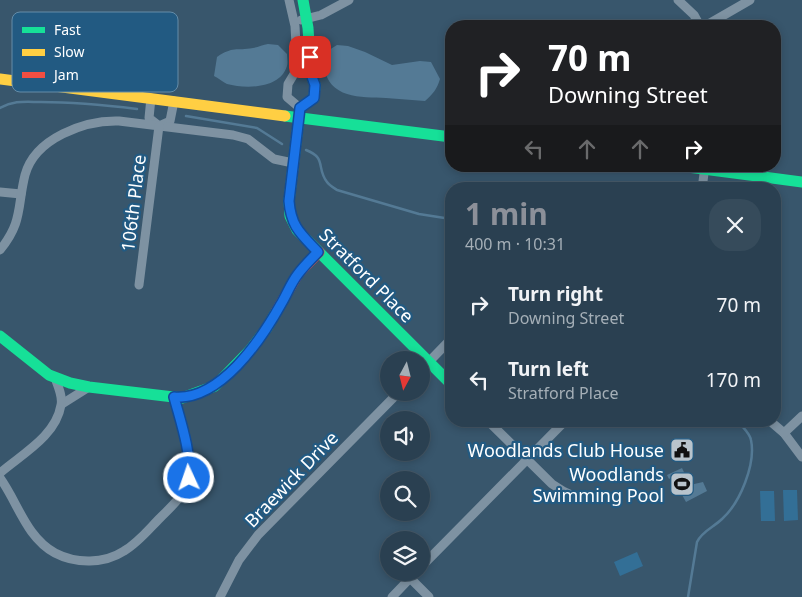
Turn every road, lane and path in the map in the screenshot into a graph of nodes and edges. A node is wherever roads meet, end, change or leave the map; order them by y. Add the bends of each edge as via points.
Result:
1 (289, 0) edge
2 (303, 0) edge
3 (349, 0) edge
4 (678, 0) edge
5 (750, 0) edge
6 (307, 19) junction
7 (697, 20) edge
8 (715, 20) edge
9 (294, 22) junction
10 (103, 92) edge
11 (151, 98) junction
12 (174, 101) junction
13 (299, 113) junction
14 (159, 126) junction
15 (445, 136) edge
16 (293, 163) junction
17 (732, 172) edge
18 (802, 182) edge
19 (0, 192) edge
20 (21, 194) junction
21 (0, 250) edge
22 (318, 252) junction
23 (139, 285) dead end
24 (1, 337) edge
25 (445, 345) edge
26 (411, 351) edge
27 (430, 361) edge
28 (430, 369) edge
29 (55, 378) junction
30 (445, 380) edge
31 (89, 387) junction
32 (174, 397) junction
33 (390, 401) edge
34 (62, 404) junction
35 (802, 416) edge
36 (494, 427) edge
37 (559, 427) edge
38 (777, 427) edge
39 (784, 433) junction
40 (802, 457) edge
41 (527, 460) junction
42 (0, 473) edge
43 (0, 478) edge
44 (580, 499) dead end
45 (430, 558) edge
46 (407, 581) edge
47 (417, 581) edge
48 (220, 597) edge
49 (392, 597) edge
50 (429, 597) edge

1 - 9 street
2 - 6 street
3 - 6 street
4 - 7 street
5 - 8 street
6 - 9 street
6 - 13 street via 315,89 314,98
9 - 13 street via 297,63 288,84 287,97
10 - 11 street
11 - 12 street
11 - 14 street via 148,118
12 - 13 street
12 - 14 street via 170,121
13 - 15 street
13 - 16 street, Stratford Place
14 - 16 street via 242,137 274,159
14 - 20 street via 109,120 68,131 30,163
14 - 23 street, 106th Place
16 - 22 street, Stratford Place via 290,216 297,230
17 - 18 street
19 - 20 street
20 - 21 street via 18,218
22 - 26 street, Stratford Place
22 - 32 street via 298,274 267,328 231,371 215,386 182,398
24 - 29 street
25 - 27 street
28 - 30 street, Stratford Place
29 - 31 street
29 - 34 street
31 - 32 street
31 - 34 street
32 - 43 street via 190,465 189,478 175,504 124,552 93,562 55,554 30,531
33 - 48 street, Braewick Drive via 258,535 239,560
34 - 42 street via 49,432
35 - 39 street
36 - 41 street
37 - 41 street
38 - 39 street
39 - 40 street
41 - 44 street via 552,484
41 - 45 street
46 - 49 street
47 - 50 street

